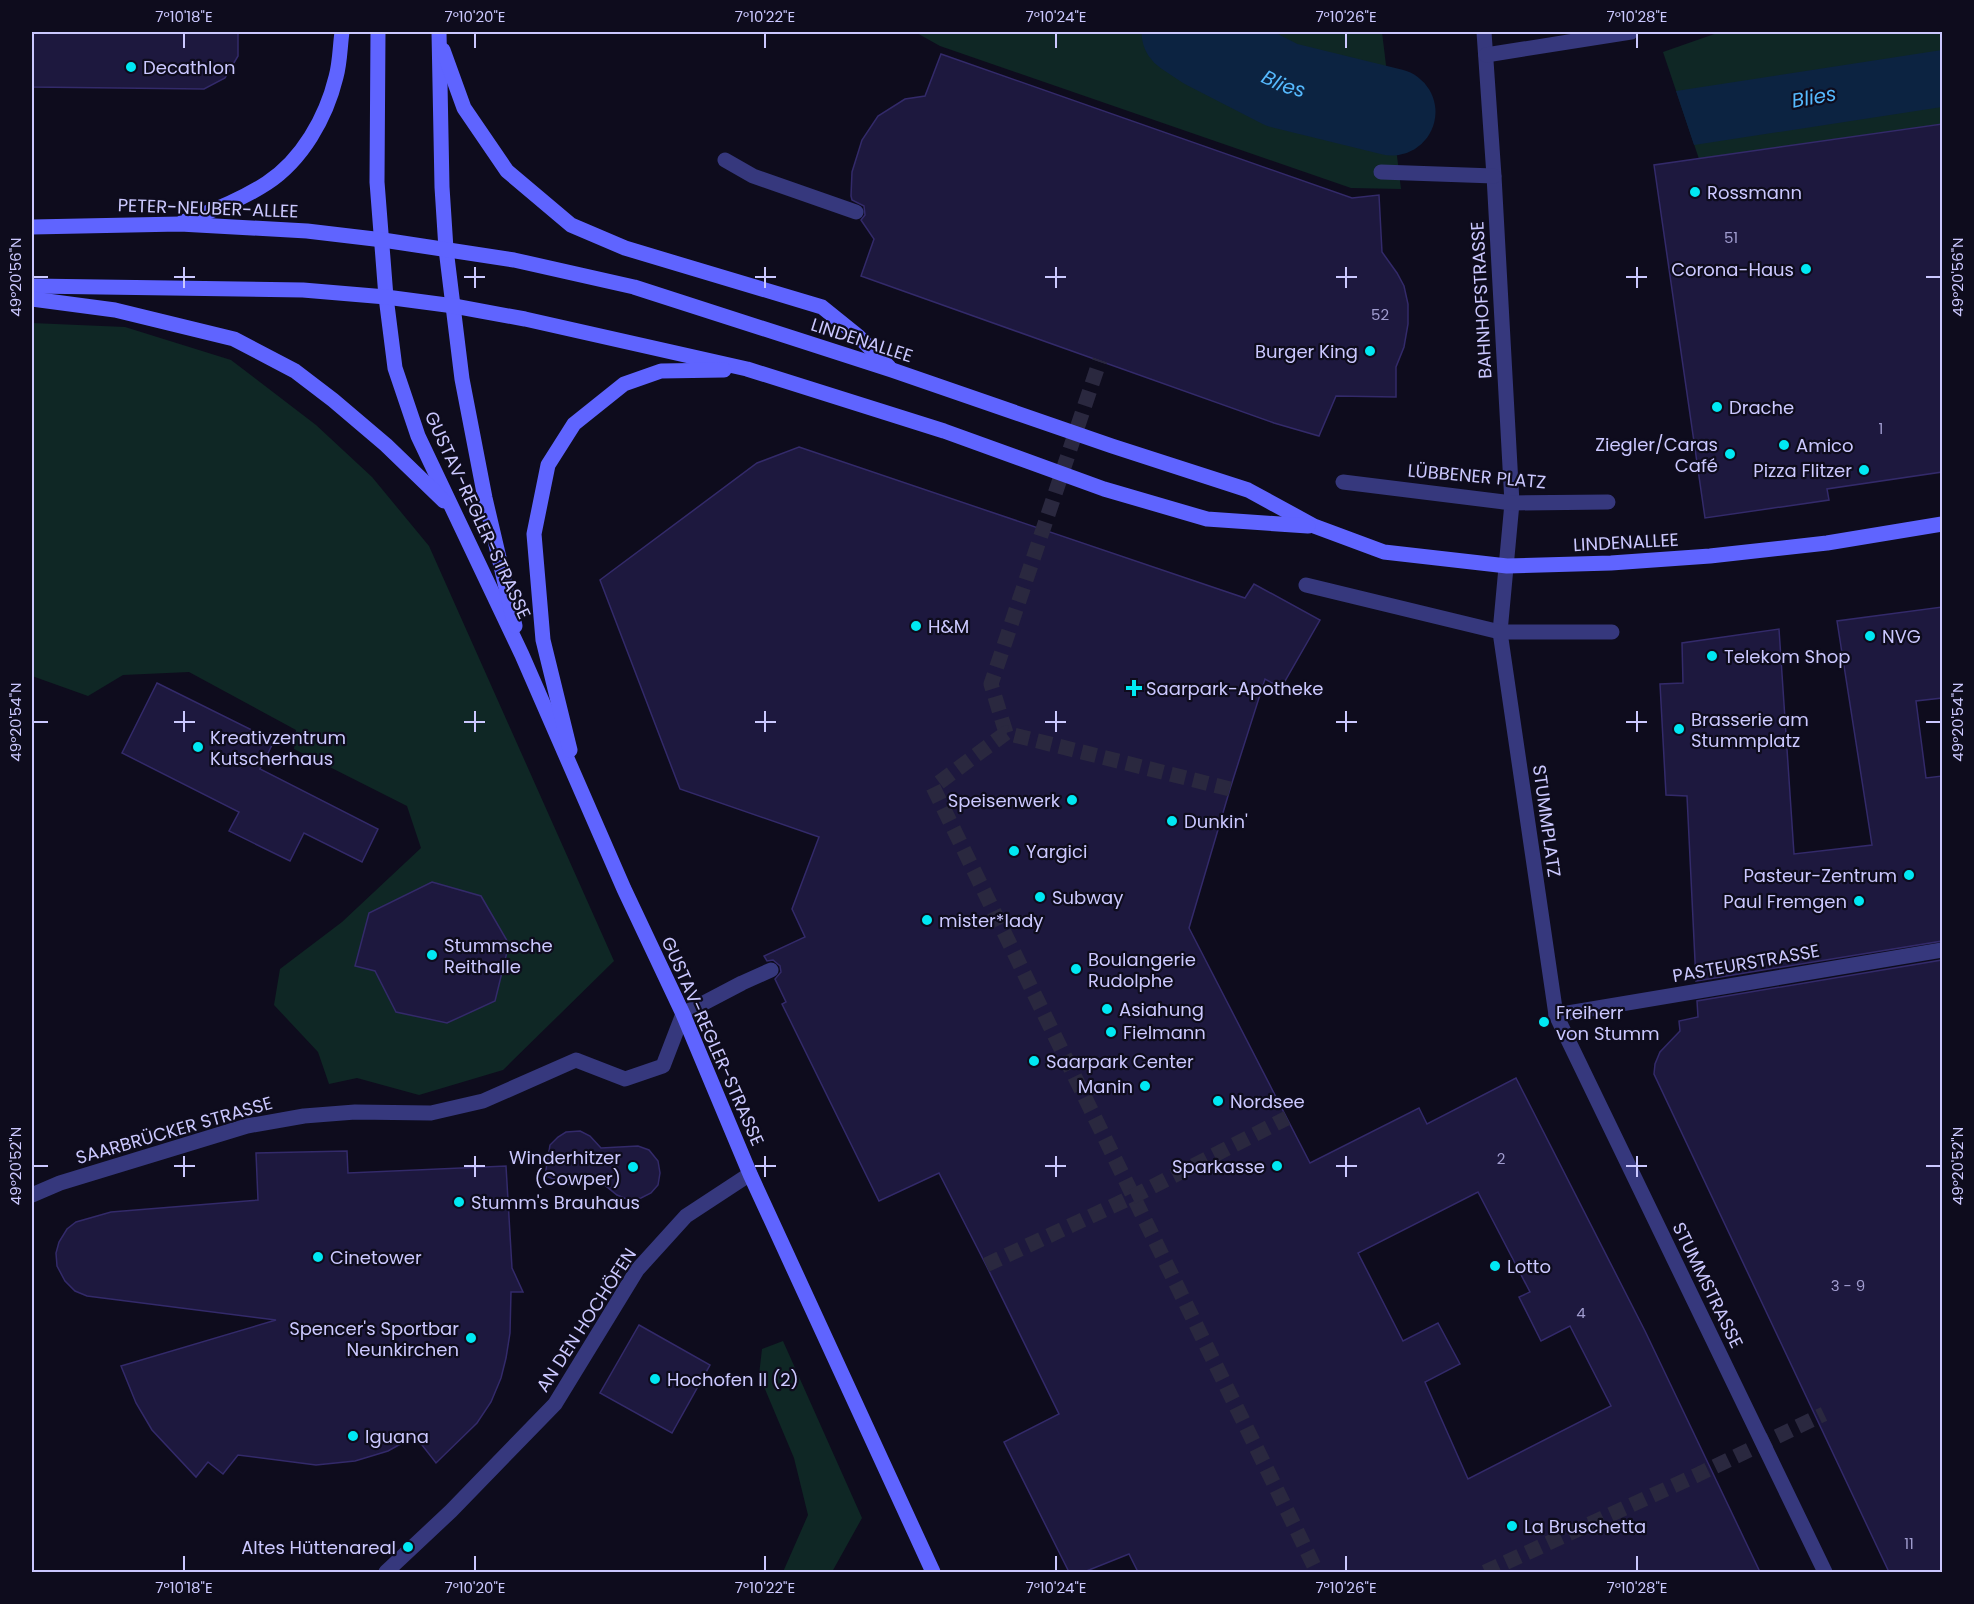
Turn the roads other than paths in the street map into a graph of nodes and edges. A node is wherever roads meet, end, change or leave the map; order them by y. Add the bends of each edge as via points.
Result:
1 (342, 32) edge
2 (378, 32) edge
3 (1484, 32) edge
4 (1631, 32) edge
5 (439, 34) edge
6 (1486, 56) junction
7 (725, 159) dead end
8 (1381, 172) dead end
9 (1494, 176) junction
10 (856, 212) dead end
11 (180, 224) junction
12 (32, 227) edge
13 (383, 240) junction
14 (446, 249) junction
15 (32, 285) edge
16 (386, 297) junction
17 (32, 299) edge
18 (454, 306) junction
19 (747, 369) junction
20 (892, 370) junction
21 (1343, 482) dead end
22 (1608, 502) dead end
23 (1512, 503) junction
24 (452, 509) junction
25 (1942, 524) edge
26 (1314, 526) junction
27 (1507, 566) junction
28 (1306, 585) dead end
29 (1500, 632) junction
30 (1612, 632) dead end
31 (522, 655) junction
32 (581, 793) junction
33 (1942, 950) edge
34 (771, 970) dead end
35 (683, 1014) junction
36 (1556, 1015) junction
37 (750, 1174) junction
38 (32, 1195) edge
39 (386, 1572) edge
40 (933, 1572) edge
41 (1825, 1572) edge

1 - 11 main road via 337,76 324,116 296,157 267,183
2 - 13 main road, GUSTAV-REGLER-STRASSE via 377,182
3 - 6 street, BAHNHOFSTRASSE
4 - 6 street
5 - 14 main road, GUSTAV-REGLER-STRASSE
5 - 20 main road via 464,108 507,171 571,225 625,248 822,307
6 - 9 street, BAHNHOFSTRASSE
7 - 10 street via 753,176
8 - 9 street
9 - 23 street, BAHNHOFSTRASSE
11 - 12 main road, PETER-NEUBER-ALLEE
11 - 13 main road, PETER-NEUBER-ALLEE via 307,231
13 - 14 main road, LINDENALLEE
13 - 16 main road, GUSTAV-REGLER-STRASSE
14 - 18 main road, GUSTAV-REGLER-STRASSE
14 - 20 main road, LINDENALLEE via 634,287
15 - 16 main road via 303,290
16 - 18 main road, LINDENALLEE
16 - 24 main road, GUSTAV-REGLER-STRASSE via 395,368 418,436
17 - 24 main road via 115,310 234,339 295,371 333,400
18 - 19 main road, LINDENALLEE
18 - 31 main road, GUSTAV-REGLER-STRASSE via 462,379 480,477
19 - 26 main road, LINDENALLEE via 944,431 1104,489 1207,519
19 - 32 main road via 661,371 624,384 574,424 548,465 534,534 543,640
20 - 26 main road, LINDENALLEE via 1248,490
21 - 23 street, LÜBBENER PLATZ
22 - 23 street, LÜBBENER PLATZ
23 - 27 street, BAHNHOFSTRASSE
24 - 31 main road, GUSTAV-REGLER-STRASSE
25 - 27 main road, LINDENALLEE via 1827,543 1710,556
26 - 27 main road, LINDENALLEE via 1384,552
27 - 29 street, STUMMPLATZ
28 - 29 street
29 - 30 street
29 - 36 street, STUMMPLATZ
31 - 32 main road, GUSTAV-REGLER-STRASSE
32 - 35 main road, GUSTAV-REGLER-STRASSE
33 - 36 street, PASTEURSTRASSE
34 - 35 street
35 - 37 main road, GUSTAV-REGLER-STRASSE
35 - 38 street, SAARBRÜCKER STRASSE via 663,1066 625,1079 576,1060 483,1101 431,1113 345,1113 247,1126
36 - 41 street, STUMMSTRASSE
37 - 39 street, AN DEN HOCHÖFEN via 686,1216 637,1270 555,1404
37 - 40 main road, GUSTAV-REGLER-STRASSE

